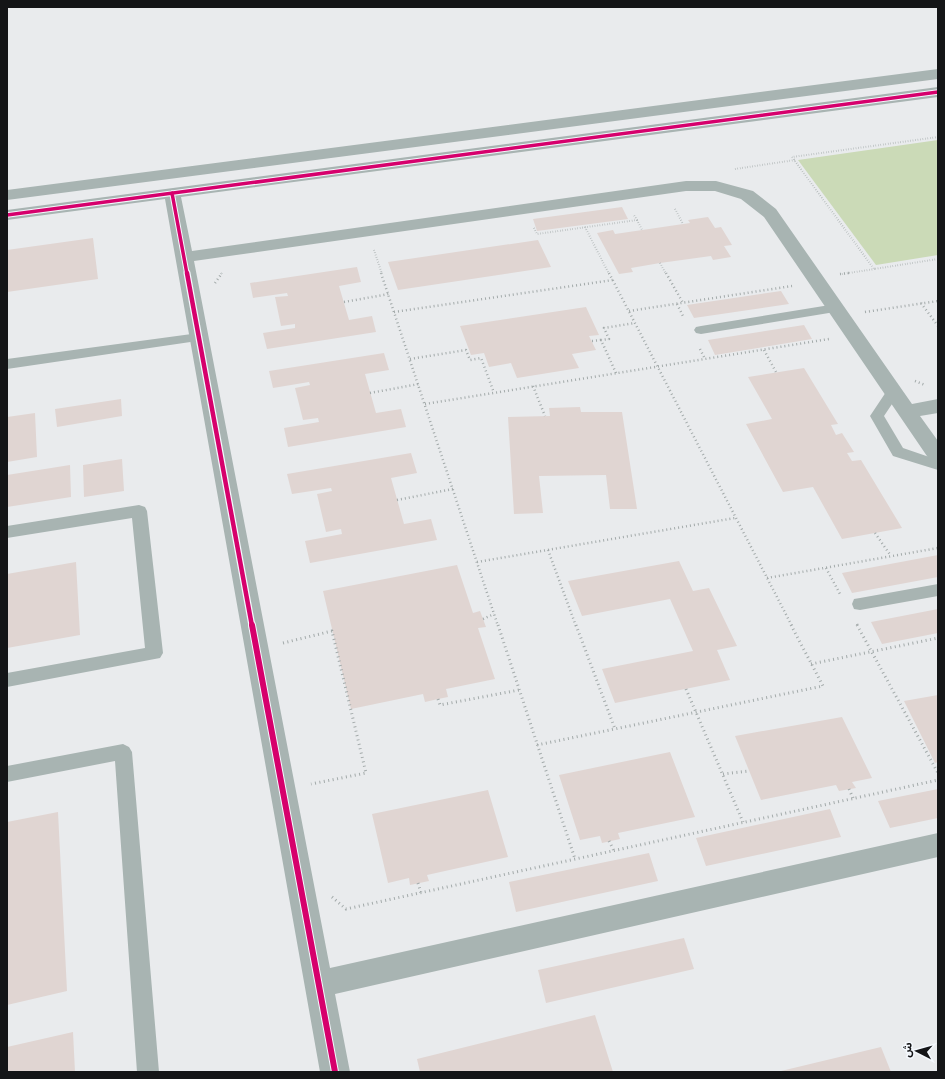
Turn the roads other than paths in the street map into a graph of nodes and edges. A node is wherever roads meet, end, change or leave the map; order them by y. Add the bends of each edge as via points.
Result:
1 (938, 74) edge
2 (938, 92) edge
3 (172, 193) junction
4 (7, 195) edge
5 (7, 215) edge
6 (184, 257) junction
7 (836, 308) junction
8 (701, 330) dead end
9 (199, 337) junction
10 (7, 364) edge
11 (893, 392) junction
12 (938, 406) edge
13 (907, 411) junction
14 (936, 449) edge
15 (938, 465) edge
16 (7, 532) edge
17 (938, 590) edge
18 (856, 611) road end
19 (7, 680) edge
20 (7, 774) edge
21 (938, 845) edge
22 (319, 984) junction
23 (148, 1072) edge
24 (335, 1072) edge

1 - 4 street
2 - 3 street
3 - 5 street
3 - 6 street
6 - 7 street via 686,186 716,186 747,195 770,213
6 - 9 street
7 - 8 lane
7 - 11 street
9 - 10 lane
9 - 22 street
11 - 13 street
11 - 15 lane via 877,416 898,452
12 - 13 street
13 - 14 street
16 - 19 lane via 139,511 154,653
17 - 18 lane
20 - 23 lane via 123,752
21 - 22 street
22 - 24 street

